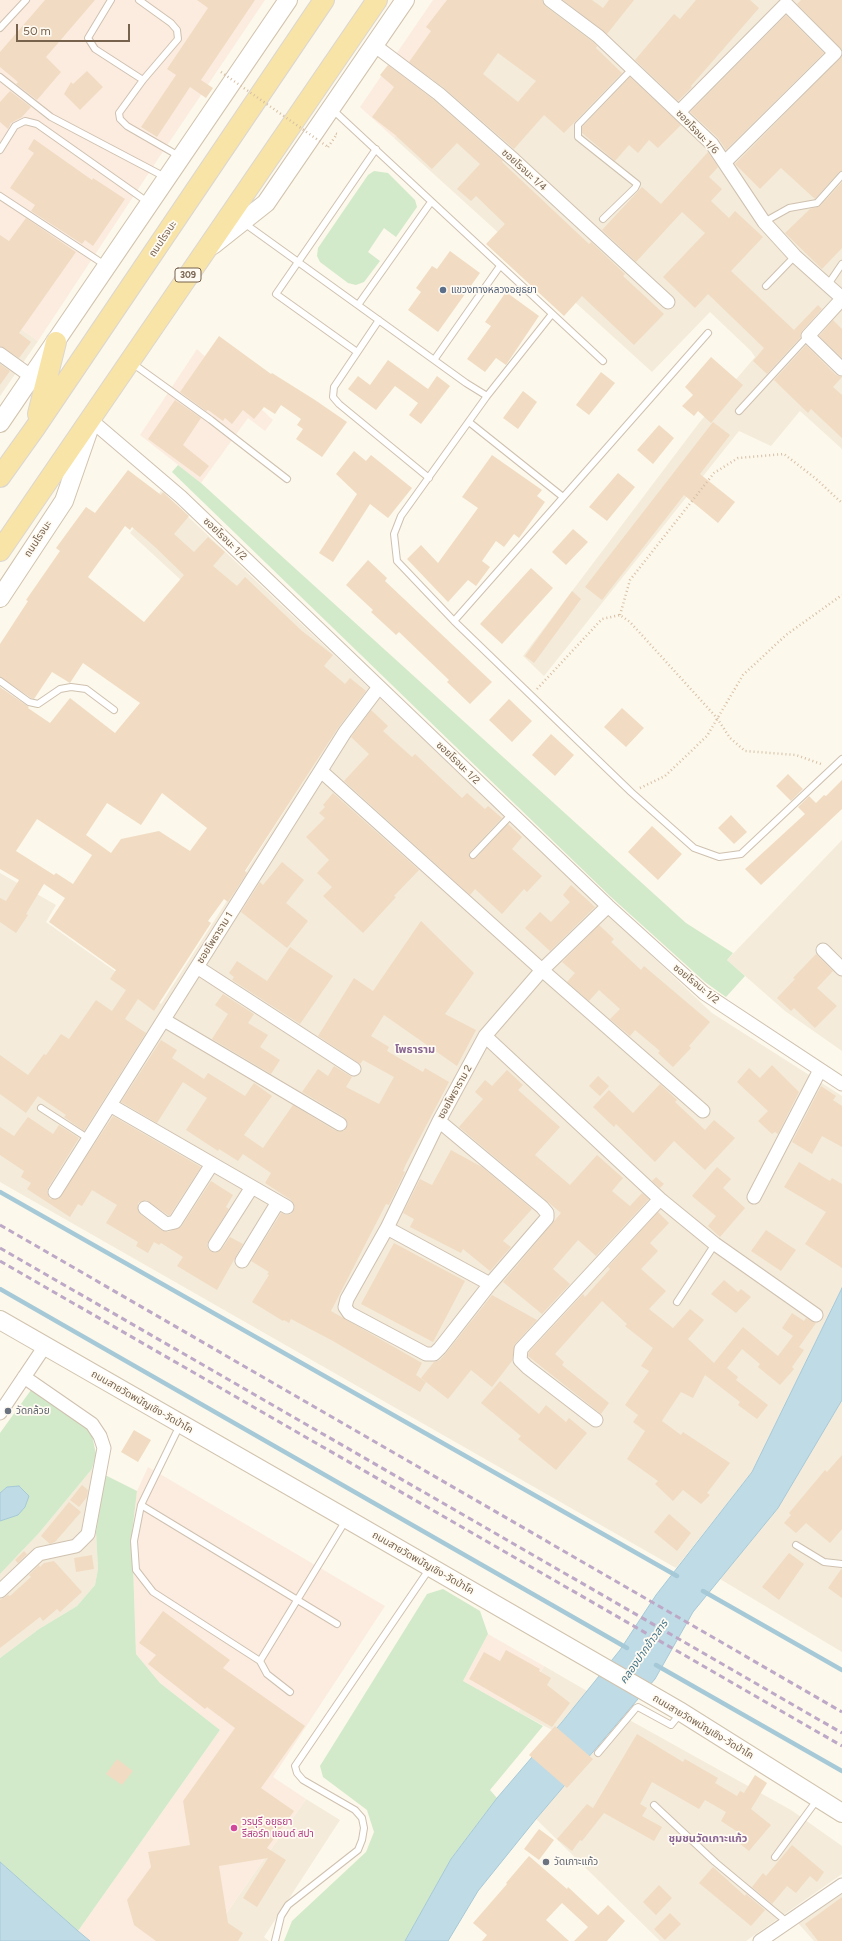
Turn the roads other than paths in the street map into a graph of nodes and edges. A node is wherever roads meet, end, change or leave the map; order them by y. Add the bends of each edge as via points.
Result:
1 (26, 0) edge
2 (111, 0) edge
3 (139, 0) edge
4 (288, 0) edge
5 (324, 0) edge
6 (377, 0) edge
7 (405, 0) edge
8 (550, 0) edge
9 (0, 28) edge
10 (374, 44) junction
11 (633, 68) junction
12 (0, 77) edge
13 (143, 80) junction
14 (331, 108) junction
15 (679, 112) junction
16 (376, 149) junction
17 (0, 150) edge
18 (182, 157) junction
19 (725, 162) junction
20 (842, 175) edge
21 (168, 178) junction
22 (0, 196) edge
23 (431, 202) junction
24 (151, 204) junction
25 (603, 219) dead end
26 (242, 222) junction
27 (764, 222) junction
28 (202, 254) junction
29 (795, 256) junction
30 (298, 262) junction
31 (842, 264) edge
32 (500, 266) junction
33 (108, 267) junction
34 (766, 286) dead end
35 (826, 286) junction
36 (842, 299) edge
37 (668, 302) dead end
38 (358, 305) junction
39 (552, 314) junction
40 (379, 320) junction
41 (708, 333) dead end
42 (808, 336) junction
43 (56, 342) junction
44 (357, 352) junction
45 (0, 354) edge
46 (129, 360) junction
47 (434, 360) junction
48 (603, 361) dead end
49 (842, 368) edge
50 (32, 377) junction
51 (487, 396) junction
52 (739, 411) dead end
53 (93, 416) junction
54 (469, 422) junction
55 (0, 423) edge
56 (35, 428) junction
57 (0, 477) edge
58 (429, 478) junction
59 (287, 479) dead end
60 (563, 497) junction
61 (0, 551) edge
62 (0, 598) edge
63 (454, 621) junction
64 (0, 681) edge
65 (379, 687) junction
66 (114, 710) dead end
67 (842, 759) edge
68 (320, 771) junction
69 (512, 814) junction
70 (473, 855) dead end
71 (608, 906) junction
72 (823, 950) dead end
73 (197, 967) junction
74 (842, 969) edge
75 (542, 970) junction
76 (164, 1020) junction
77 (485, 1036) junction
78 (354, 1069) dead end
79 (820, 1070) junction
80 (842, 1084) edge
81 (110, 1105) junction
82 (41, 1108) dead end
83 (703, 1111) dead end
84 (439, 1121) junction
85 (340, 1124) dead end
86 (89, 1139) junction
87 (212, 1164) junction
88 (252, 1187) junction
89 (55, 1192) dead end
90 (754, 1197) dead end
91 (660, 1199) junction
92 (145, 1208) dead end
93 (387, 1228) junction
94 (715, 1244) junction
95 (215, 1245) dead end
96 (242, 1260) dead end
97 (490, 1284) junction
98 (677, 1302) dead end
99 (816, 1315) dead end
100 (0, 1320) edge
101 (45, 1346) junction
102 (24, 1377) junction
103 (0, 1413) edge
104 (596, 1420) dead end
105 (180, 1423) junction
106 (141, 1505) junction
107 (347, 1519) junction
108 (796, 1545) dead end
109 (842, 1564) edge
110 (430, 1567) junction
111 (0, 1591) edge
112 (298, 1600) junction
113 (338, 1624) dead end
114 (260, 1661) junction
115 (290, 1692) dead end
116 (681, 1712) junction
117 (598, 1753) dead end
118 (819, 1797) junction
119 (654, 1805) dead end
120 (842, 1813) edge
121 (775, 1857) dead end
122 (842, 1885) edge
123 (787, 1922) junction
124 (275, 1941) edge
125 (760, 1941) edge

1 - 9 lane
2 - 13 lane via 88,38 95,49
3 - 13 lane via 171,23 177,30 178,39
4 - 18 main road
5 - 56 main road, ถนนโรจนะ
6 - 28 main road, ถนนโรจนะ / 309
7 - 10 main road, ถนนโรจนะ
8 - 11 street, ซอยโรจนะ 1/6 via 598,36
10 - 14 main road, ถนนโรจนะ
10 - 37 street, ซอยโรจนะ 1/4 via 456,109
11 - 15 street, ซอยโรจนะ 1/6
11 - 25 lane via 578,125 578,137 636,184 635,188
12 - 21 lane via 51,117
13 - 18 lane via 119,113 120,119 127,126
14 - 16 lane
14 - 26 main road, ถนนโรจนะ via 266,203
15 - 19 street, ซอยโรจนะ 1/6 via 712,144
15 - 19 street via 786,4 835,53
16 - 23 lane
16 - 30 lane
17 - 24 lane via 15,126 26,121 37,124
18 - 21 main road
19 - 27 street, ซอยโรจนะ 1/6
20 - 27 lane via 817,203 789,208
21 - 24 main road
22 - 33 lane
23 - 32 lane
23 - 38 lane
24 - 33 main road
26 - 28 main road, ถนนโรจนะ
26 - 30 lane
27 - 29 street, ซอยโรจนะ 1/6
28 - 46 main road, ถนนโรจนะ / 309
29 - 34 lane
29 - 35 street, ซอยโรจนะ 1/6
30 - 38 lane
30 - 44 lane via 276,294
31 - 35 lane
32 - 39 lane
32 - 47 lane
33 - 43 main road
35 - 36 street, ซอยโรจนะ 1/6
36 - 42 street
38 - 40 lane
39 - 48 lane
39 - 51 lane
40 - 44 lane
40 - 47 lane
41 - 60 lane
42 - 49 street
42 - 52 lane
43 - 50 main road
43 - 56 main road
44 - 58 lane via 334,387 333,397 338,404
45 - 50 street
46 - 53 main road, ถนนโรจนะ / 309
46 - 59 lane
47 - 51 lane
50 - 55 main road
51 - 54 lane
53 - 61 main road, ถนนโรจนะ / 309
53 - 62 main road, ถนนโรจนะ via 64,501
53 - 65 street, ซอยโรจนะ 1/2
54 - 58 lane
54 - 60 lane
56 - 57 main road, ถนนโรจนะ
58 - 63 lane via 401,516 394,534 397,561
60 - 63 lane
63 - 67 lane via 631,792 694,848 719,857 741,854
64 - 66 lane via 29,702 38,704 60,689 86,689
65 - 68 street, ซอยโพธาราม 1
65 - 69 street, ซอยโรจนะ 1/2
68 - 73 street, ซอยโพธาราม 1
68 - 75 street
69 - 70 lane
69 - 71 street, ซอยโรจนะ 1/2
71 - 75 street, ซอยโพธาราม 2
71 - 79 street, ซอยโรจนะ 1/2 via 704,993
72 - 74 street
73 - 76 street, ซอยโพธาราม 1
73 - 78 street
75 - 77 street, ซอยโพธาราม 2
75 - 83 street
76 - 81 street, ซอยโพธาราม 1
76 - 85 street
77 - 84 street, ซอยโพธาราม 2
77 - 91 street
79 - 80 street, ซอยโรจนะ 1/2
79 - 90 street
81 - 86 street, ซอยโพธาราม 1
81 - 87 street
82 - 86 lane
84 - 93 street, ซอยโพธาราม 2
84 - 97 street via 547,1213 547,1218
86 - 89 street, ซอยโพธาราม 1
87 - 88 street
87 - 92 street via 175,1222 166,1224
88 - 95 street
88 - 96 street via 283,1204
91 - 94 street
91 - 104 street via 521,1350 520,1360 527,1367
93 - 97 street
93 - 97 street, ซอยโพธาราม 2 via 347,1299 346,1307 349,1313 419,1351 434,1354
94 - 98 lane
94 - 99 street
100 - 101 main road, ถนนสายวัดพนัญเชิง-วัดป่าโค
101 - 102 street
101 - 105 main road, ถนนสายวัดพนัญเชิง-วัดป่าโค
102 - 103 street
102 - 111 street via 92,1424 104,1448 88,1534 76,1546 40,1554
105 - 106 lane
105 - 107 main road, ถนนสายวัดพนัญเชิง-วัดป่าโค
106 - 112 lane
106 - 114 lane via 134,1541 136,1570 153,1592
107 - 110 main road, ถนนสายวัดพนัญเชิง-วัดป่าโค
107 - 112 lane
108 - 109 lane via 824,1562
110 - 116 main road, ถนนสายวัดพนัญเชิง-วัดป่าโค
110 - 124 lane via 295,1766 296,1774 303,1780 355,1810 362,1818 364,1828 358,1850 288,1906 282,1916
112 - 113 lane
112 - 114 lane
114 - 115 lane via 267,1674
116 - 117 lane via 671,1725 636,1708
116 - 118 main road, ถนนสายวัดพนัญเชิง-วัดป่าโค
118 - 120 main road, ถนนสายวัดพนัญเชิง-วัดป่าโค
118 - 121 lane
119 - 123 lane
122 - 123 street
123 - 125 street

